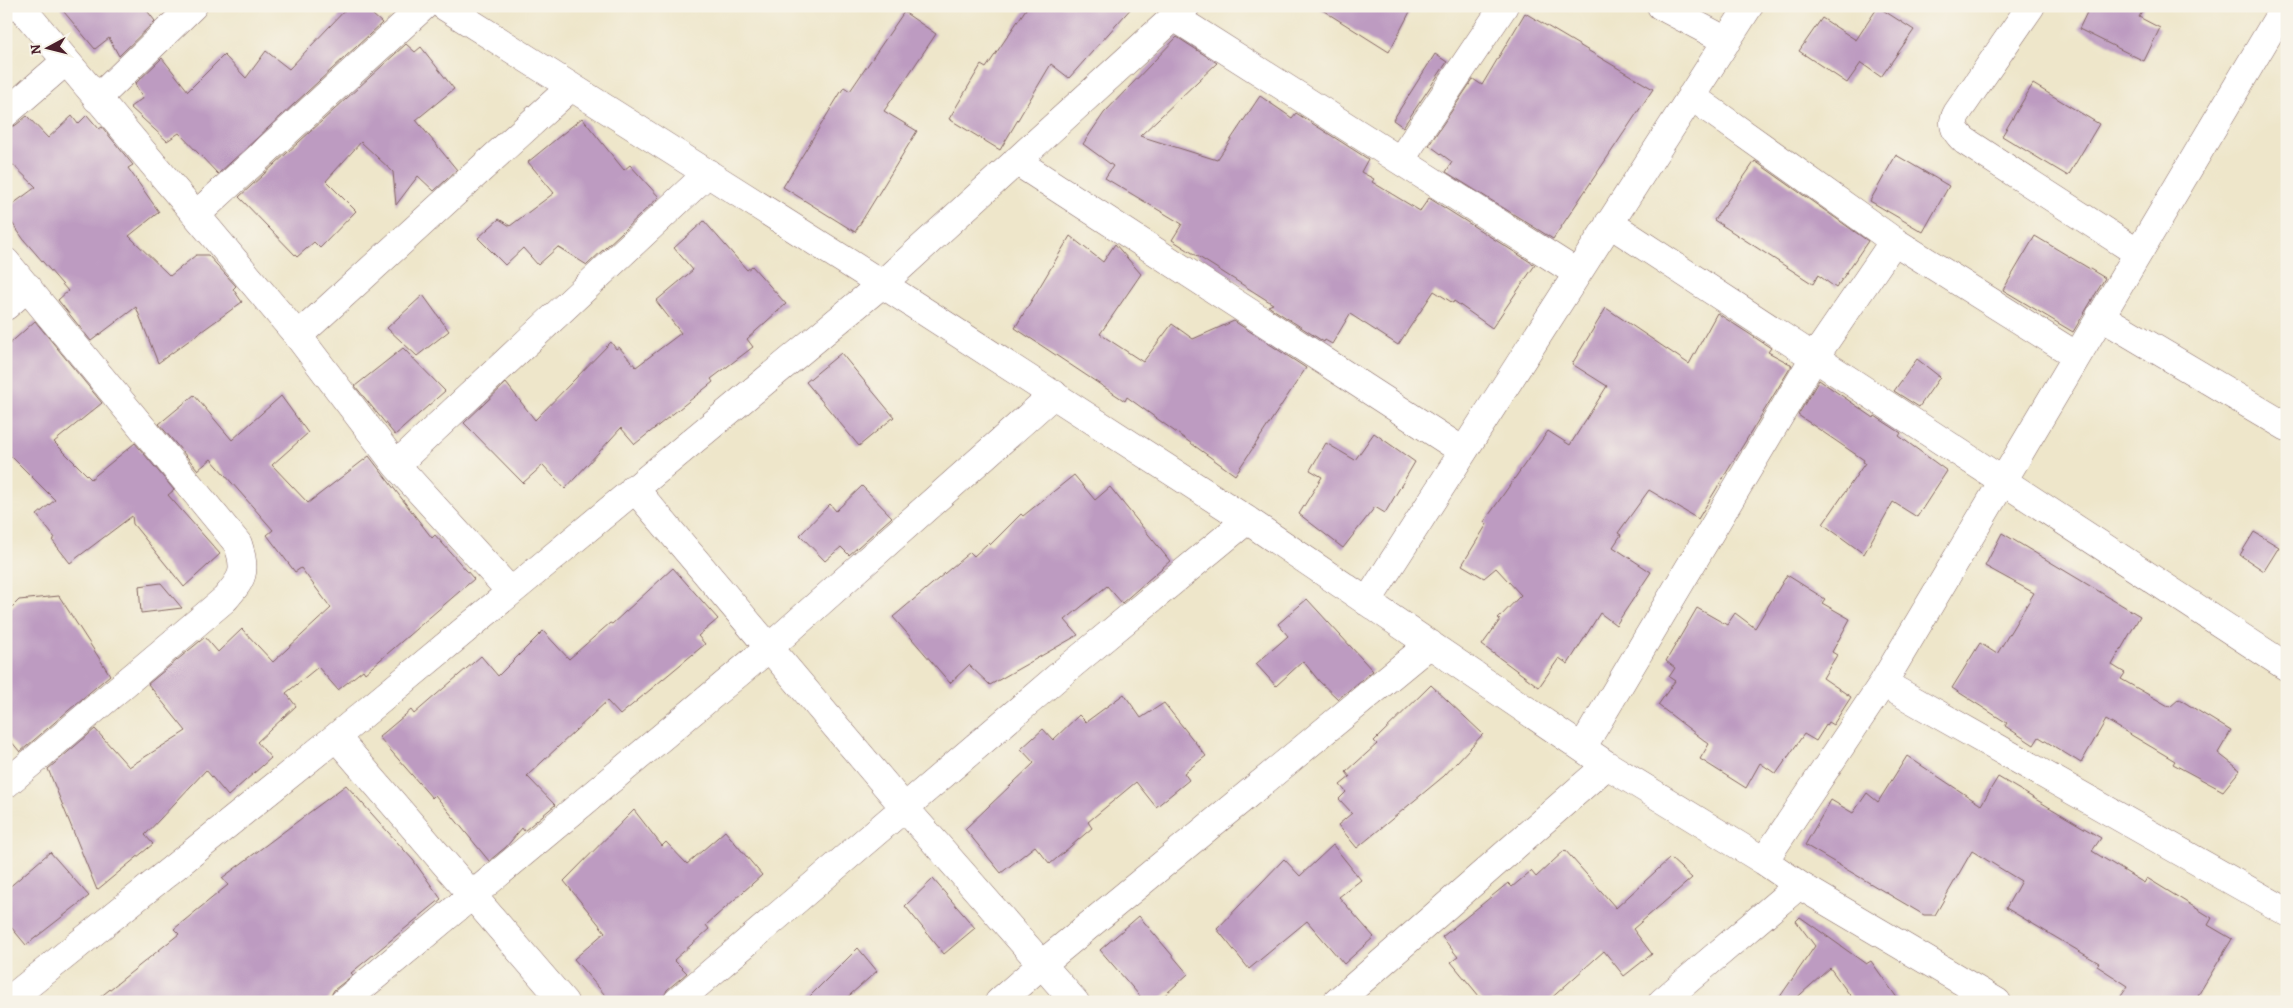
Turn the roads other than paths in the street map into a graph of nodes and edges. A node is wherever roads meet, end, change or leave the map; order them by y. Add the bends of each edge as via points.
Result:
1 (20, 6) edge
2 (193, 6) edge
3 (424, 6) edge
4 (444, 6) edge
5 (1504, 6) edge
6 (1661, 6) edge
7 (1749, 6) edge
8 (2031, 6) edge
9 (2285, 6) edge
10 (1180, 12) edge
11 (1726, 41) junction
12 (66, 61) junction
13 (571, 87) junction
14 (1691, 96) junction
15 (97, 99) junction
16 (6, 113) edge
17 (1401, 159) junction
18 (1016, 162) junction
19 (708, 174) junction
20 (197, 214) junction
21 (1609, 222) junction
22 (1894, 241) junction
23 (2138, 254) junction
24 (6, 262) edge
25 (1578, 273) junction
26 (882, 284) junction
27 (28, 287) junction
28 (6, 306) edge
29 (2100, 316) junction
30 (298, 336) junction
31 (2077, 356) junction
32 (1814, 358) junction
33 (1054, 394) junction
34 (2287, 427) edge
35 (1463, 451) junction
36 (396, 464) junction
37 (2002, 482) junction
38 (634, 488) junction
39 (1247, 520) junction
40 (510, 591) junction
41 (1367, 602) junction
42 (1430, 644) junction
43 (770, 647) junction
44 (2287, 667) edge
45 (1883, 683) junction
46 (336, 737) junction
47 (1582, 748) junction
48 (1607, 765) junction
49 (6, 784) edge
50 (904, 807) junction
51 (1764, 861) junction
52 (1799, 885) junction
53 (472, 895) junction
54 (2287, 912) edge
55 (1041, 965) junction
56 (1995, 1001) edge
57 (7, 1002) edge
58 (344, 1002) edge
59 (564, 1002) edge
60 (677, 1002) edge
61 (999, 1002) edge
62 (1075, 1002) edge
63 (1337, 1002) edge
64 (1662, 1002) edge

1 - 12 street
2 - 15 street
3 - 20 street
4 - 13 street
5 - 17 street
6 - 11 street
7 - 11 street
8 - 23 street via 1957,113 1954,129 1965,141
9 - 23 street
10 - 17 street
10 - 18 street
11 - 14 street
12 - 15 street
12 - 16 street
13 - 19 street
13 - 30 street
14 - 21 street
14 - 22 street
15 - 20 street
17 - 25 street
18 - 26 street
18 - 35 street
19 - 26 street
19 - 36 street
20 - 30 street
21 - 25 street
21 - 32 street
22 - 31 street
22 - 32 street
23 - 29 street
24 - 27 street
25 - 35 street
26 - 33 street
26 - 38 street
27 - 28 street
27 - 49 street via 238,544 243,560 241,581 225,599
29 - 31 street
29 - 34 street
30 - 36 street
31 - 37 street
32 - 37 street
32 - 47 street
33 - 39 street
33 - 43 street
35 - 41 street
36 - 40 street
37 - 44 street
37 - 45 street
38 - 40 street
38 - 43 street
39 - 41 street
39 - 50 street
40 - 46 street
41 - 42 street
42 - 47 street
42 - 55 street
43 - 50 street
43 - 53 street
45 - 51 street
45 - 54 street
46 - 53 street
46 - 57 street
47 - 48 street
48 - 51 street
48 - 63 street
50 - 55 street
50 - 60 street
51 - 52 street
52 - 56 street
52 - 64 street
53 - 58 street
53 - 59 street
55 - 61 street
55 - 62 street

